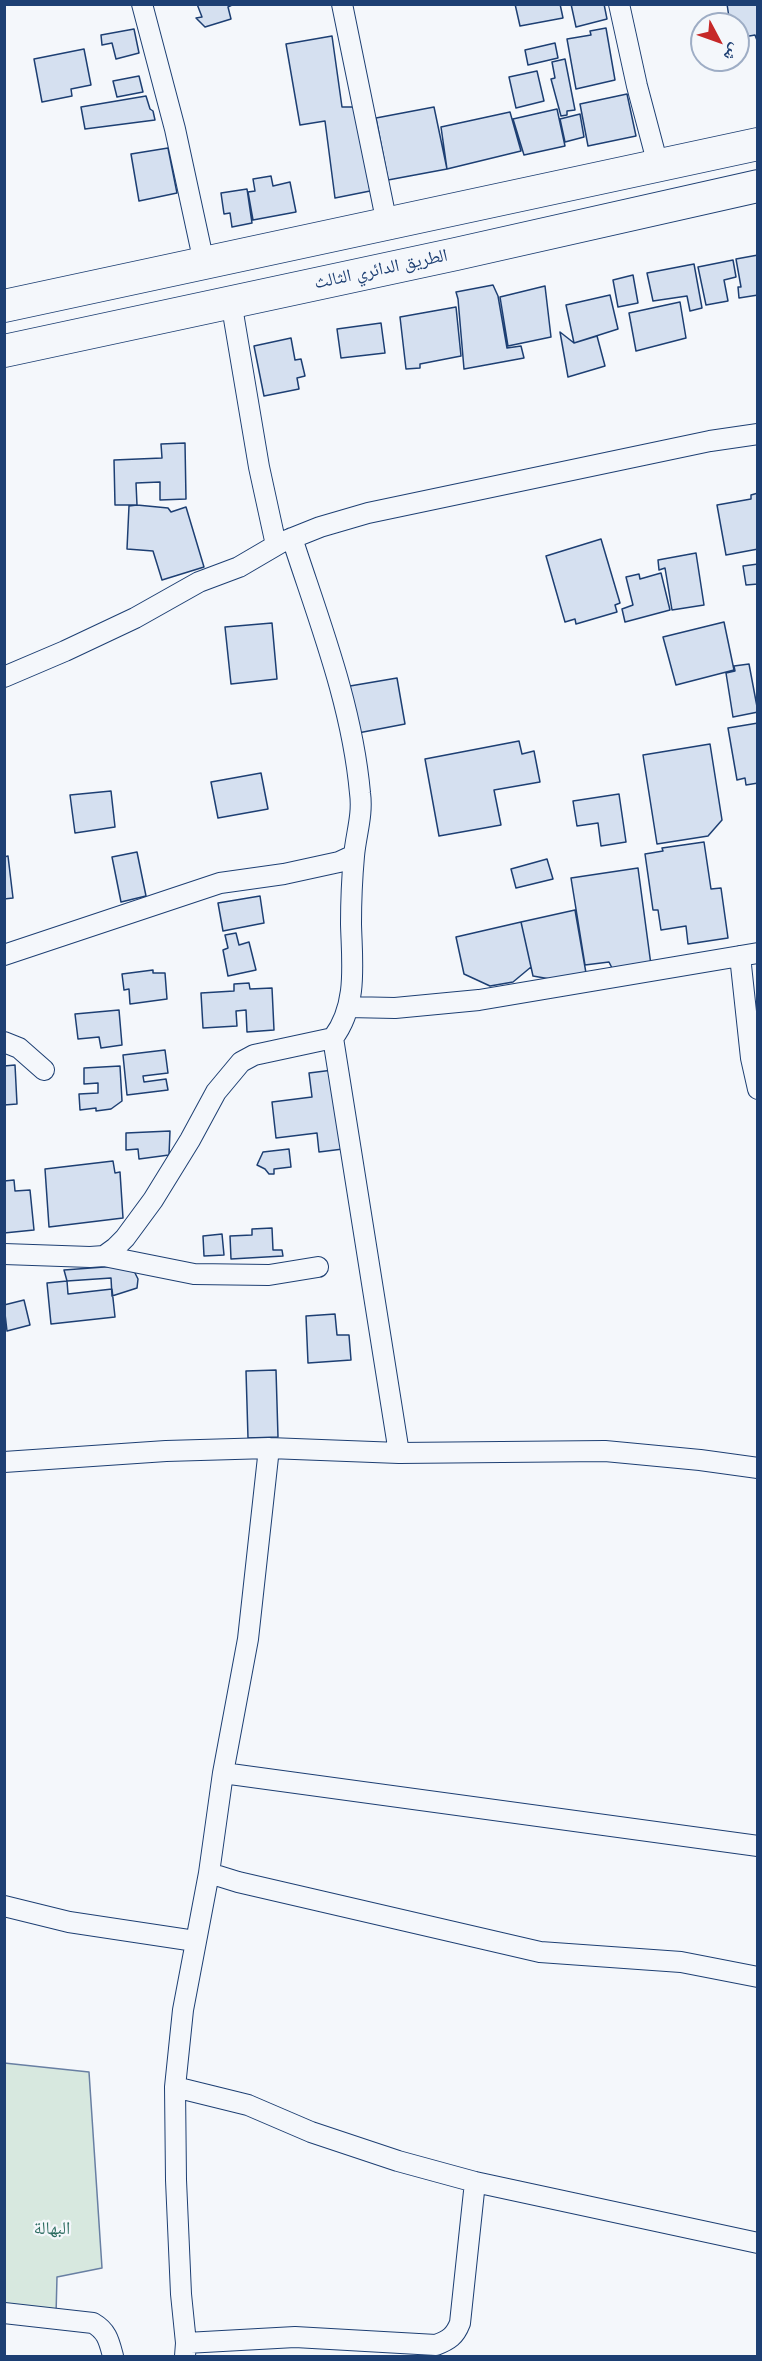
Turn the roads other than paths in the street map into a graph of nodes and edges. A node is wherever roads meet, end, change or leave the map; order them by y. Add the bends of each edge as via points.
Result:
1 (142, 4) edge
2 (342, 4) edge
3 (619, 4) edge
4 (758, 144) edge
5 (658, 165) junction
6 (758, 186) edge
7 (387, 224) junction
8 (204, 263) junction
9 (231, 301) junction
10 (4, 306) edge
11 (4, 351) edge
12 (758, 434) edge
13 (284, 541) junction
14 (4, 677) edge
15 (354, 855) junction
16 (749, 954) edge
17 (4, 955) edge
18 (348, 1007) junction
19 (333, 1038) junction
20 (4, 1042) edge
21 (44, 1070) dead end
22 (758, 1089) edge
23 (4, 1254) edge
24 (104, 1256) junction
25 (318, 1267) dead end
26 (269, 1448) junction
27 (399, 1453) junction
28 (4, 1462) edge
29 (758, 1468) edge
30 (224, 1773) junction
31 (758, 1846) edge
32 (209, 1873) junction
33 (4, 1906) edge
34 (195, 1941) junction
35 (758, 1977) edge
36 (175, 2087) junction
37 (475, 2182) junction
38 (758, 2243) edge
39 (4, 2313) edge
40 (186, 2350) edge
41 (113, 2356) edge

1 - 8 street via 176,129
2 - 7 street
3 - 5 street
4 - 5 main road
5 - 7 main road
6 - 9 main road, الطريق الدائري الثالث
7 - 8 main road
8 - 10 main road
9 - 11 main road, الطريق الدائري الثالث
9 - 13 street via 269,521
12 - 13 street via 368,513
13 - 14 street via 135,618
13 - 15 street via 340,684 361,794 361,821
15 - 17 street via 284,874 220,883
15 - 18 street via 353,974
16 - 18 street via 479,1000 395,1008
16 - 22 street via 751,1058
18 - 19 street via 344,1023
19 - 24 street via 254,1055 226,1077 153,1200 125,1238
19 - 27 street
20 - 21 street via 18,1048
23 - 24 street
24 - 25 street via 194,1274 269,1275
26 - 27 street
26 - 28 street
26 - 30 street via 248,1639
27 - 29 street via 605,1451
30 - 31 street
30 - 32 street
32 - 34 street
32 - 35 street via 540,1952 681,1962
33 - 34 street via 69,1922
34 - 36 street
36 - 37 street via 248,2105 398,2162
36 - 40 street via 179,2256
37 - 38 street
37 - 40 street via 460,2323 447,2341 436,2345 295,2337
39 - 41 street via 93,2323 107,2335

